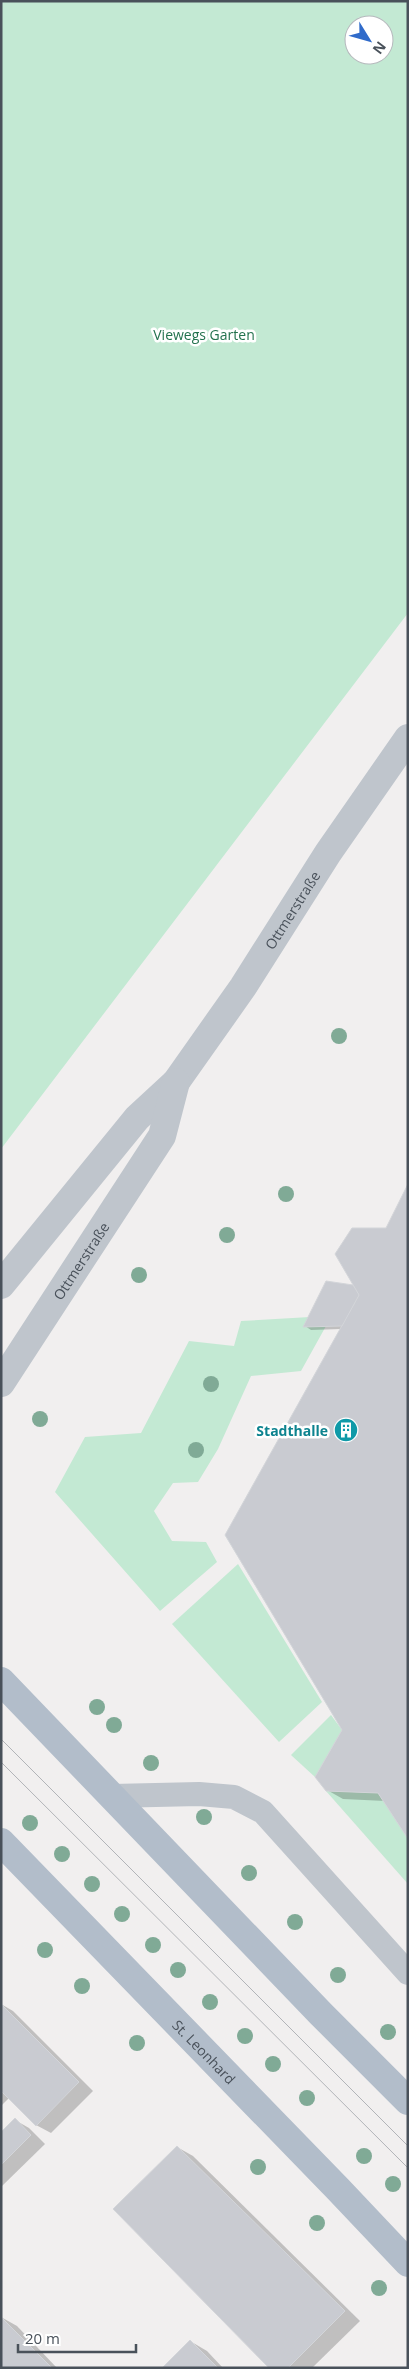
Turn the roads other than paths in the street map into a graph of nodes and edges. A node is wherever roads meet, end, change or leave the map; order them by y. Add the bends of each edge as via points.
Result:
1 (408, 738) edge
2 (176, 1082) junction
3 (1, 1285) edge
4 (1, 1383) edge
5 (1, 1681) edge
6 (112, 1796) junction
7 (1, 1842) edge
8 (408, 1973) edge
9 (408, 2101) edge
10 (408, 2264) edge

1 - 2 street, Ottmerstraße
2 - 3 street, Ottmerstraße via 137,1118
2 - 4 street, Ottmerstraße via 162,1136
5 - 6 main road
6 - 8 lane via 199,1794 234,1797 263,1812
6 - 9 main road
7 - 10 main road, St. Leonhard

